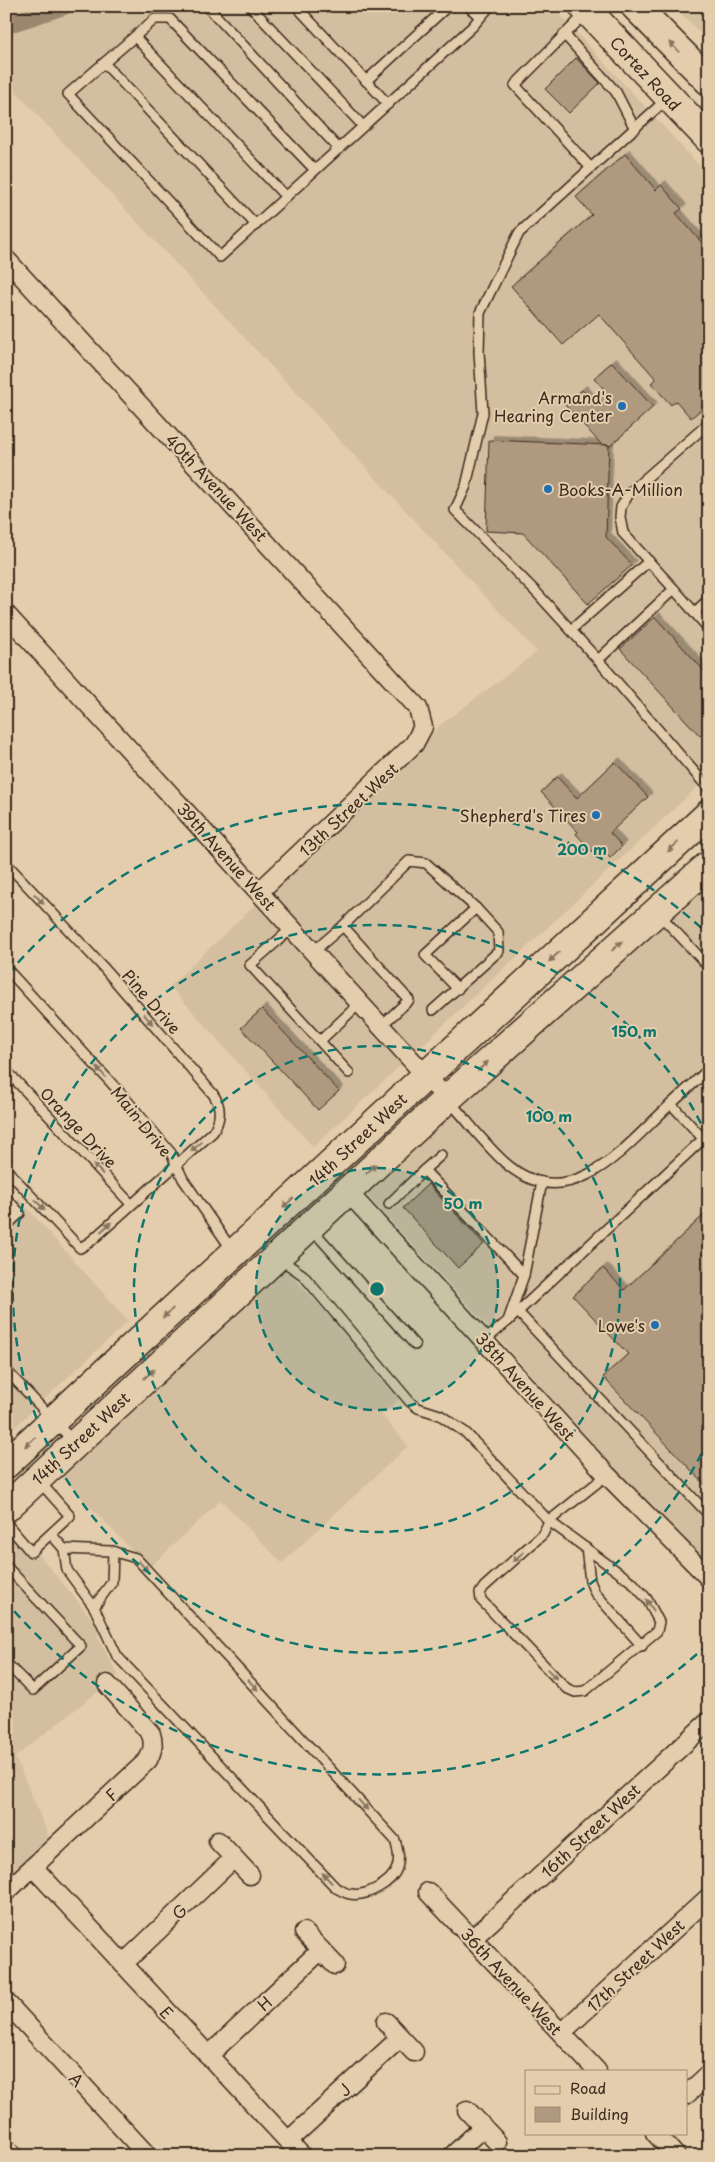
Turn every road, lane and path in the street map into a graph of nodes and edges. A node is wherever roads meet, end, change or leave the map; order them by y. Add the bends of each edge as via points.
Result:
1 (206, 6) edge
2 (250, 6) edge
3 (296, 6) edge
4 (448, 6) edge
5 (468, 6) edge
6 (490, 6) edge
7 (635, 6) edge
8 (585, 9) edge
9 (480, 17) junction
10 (564, 34) junction
11 (135, 37) junction
12 (104, 63) junction
13 (704, 68) edge
14 (366, 81) junction
15 (669, 97) junction
16 (388, 104) junction
17 (363, 126) junction
18 (635, 129) junction
19 (709, 139) edge
20 (339, 149) junction
21 (591, 168) junction
22 (315, 170) junction
23 (286, 197) junction
24 (256, 225) junction
25 (6, 259) edge
26 (709, 423) edge
27 (649, 561) junction
28 (674, 589) junction
29 (709, 599) edge
30 (694, 612) junction
31 (6, 614) edge
32 (709, 629) edge
33 (571, 630) junction
34 (598, 660) junction
35 (423, 719) joint
36 (709, 789) edge
37 (709, 814) edge
38 (6, 863) edge
39 (704, 867) edge
40 (259, 892) junction
41 (476, 908) junction
42 (656, 911) junction
43 (343, 926) junction
44 (292, 928) junction
45 (314, 951) junction
46 (709, 952) edge
47 (701, 959) junction
48 (709, 967) edge
49 (6, 968) edge
50 (458, 989) junction
51 (360, 1002) junction
52 (433, 1010) dead end
53 (382, 1026) junction
54 (320, 1041) junction
55 (6, 1070) edge
56 (709, 1070) edge
57 (349, 1073) dead end
58 (426, 1075) junction
59 (447, 1099) junction
60 (670, 1104) junction
61 (706, 1142) edge
62 (440, 1155) dead end
63 (175, 1164) junction
64 (6, 1169) edge
65 (424, 1170) junction
66 (542, 1182) junction
67 (347, 1191) junction
68 (6, 1198) edge
69 (131, 1204) junction
70 (389, 1204) dead end
71 (6, 1226) edge
72 (310, 1226) junction
73 (234, 1252) junction
74 (277, 1257) junction
75 (524, 1275) junction
76 (518, 1312) junction
77 (508, 1321) junction
78 (484, 1341) junction
79 (415, 1345) dead end
80 (6, 1370) edge
81 (53, 1420) junction
82 (74, 1443) junction
83 (6, 1464) edge
84 (607, 1475) junction
85 (37, 1479) junction
86 (6, 1508) edge
87 (709, 1515) edge
88 (549, 1521) junction
89 (6, 1523) edge
90 (51, 1534) junction
91 (586, 1548) junction
92 (64, 1549) junction
93 (113, 1551) junction
94 (6, 1566) edge
95 (709, 1578) edge
96 (94, 1607) junction
97 (642, 1646) junction
98 (7, 1664) edge
99 (107, 1684) dead end
100 (709, 1721) edge
101 (218, 1841) dead end
102 (234, 1858) junction
103 (33, 1867) junction
104 (250, 1875) dead end
105 (6, 1892) edge
106 (428, 1892) dead end
107 (709, 1897) edge
108 (304, 1932) dead end
109 (472, 1939) junction
110 (321, 1950) junction
111 (123, 1964) junction
112 (335, 1965) dead end
113 (6, 2002) edge
114 (386, 2022) dead end
115 (561, 2033) junction
116 (400, 2038) junction
117 (414, 2052) dead end
118 (208, 2056) junction
119 (596, 2070) edge
120 (709, 2074) edge
121 (688, 2093) edge
122 (467, 2110) dead end
123 (483, 2127) junction
124 (656, 2134) edge
125 (288, 2141) junction
126 (497, 2142) dead end
127 (6, 2148) edge
128 (13, 2156) edge
129 (148, 2156) edge
130 (302, 2156) edge
131 (452, 2156) edge
132 (676, 2156) edge

1 - 20 lane
2 - 17 lane
3 - 14 lane
4 - 14 lane
5 - 9 lane
6 - 9 lane
13 -> 7 main road
8 - 10 lane
8 - 15 main road, Cortez Road
9 - 16 lane
10 - 18 lane via 616,92
10 - 21 lane via 515,85
11 - 12 lane
11 - 22 lane via 155,19 162,17 174,22
11 - 23 lane
12 - 24 lane
12 - 24 lane via 68,94 220,257
14 - 16 lane
15 - 18 lane
15 - 19 main road, Cortez Road
16 - 17 lane
17 - 20 lane
18 - 21 lane
20 - 22 lane
21 - 33 lane via 519,233 480,313 483,413 466,486 455,510
22 - 23 lane
23 - 24 lane
25 - 35 street, 40th Avenue West via 410,697
26 - 27 lane via 630,492 621,508 623,533
27 - 28 lane
27 - 33 lane
28 - 30 lane
28 - 34 lane
29 - 30 lane
30 - 32 lane
31 - 40 street, 39th Avenue West
33 - 34 lane
34 - 36 lane
35 - 40 street, 13th Street West via 421,734 401,759
37 -> 58 main road, 14th Street West
38 -> 63 lane, Pine Drive via 103,967 216,1099 219,1115 213,1132
39 - 42 main road, 14th Street West
40 - 44 street, 39th Avenue West
41 - 43 lane via 426,863 409,861
41 - 50 lane via 498,932 498,951
41 - 50 lane via 425,955
42 - 47 lane
59 -> 42 main road, 14th Street West
43 - 45 lane
43 - 53 lane via 409,1000
44 - 45 street, 39th Avenue West
44 - 54 lane via 250,965
45 - 51 street, 39th Avenue West
46 - 47 lane
47 - 48 lane
63 -> 49 lane, Main Drive via 171,1153 125,1098
50 - 52 lane
51 - 53 street, 39th Avenue West
51 - 54 lane
53 - 58 street, 39th Avenue West
54 - 57 lane
69 -> 55 lane, Orange Drive
56 - 60 lane
58 - 59 street, 39th Avenue West
58 -> 73 main road, 14th Street West
59 - 66 lane via 509,1166
67 -> 59 main road, 14th Street West
60 - 61 lane
60 - 66 lane via 595,1173 567,1183
61 - 76 lane
62 - 65 lane
63 - 69 lane, Pine Drive
63 - 73 lane, Main Drive
64 -> 69 lane, Pine Drive via 80,1248
65 - 70 lane
65 - 75 lane
66 - 75 lane
67 - 72 main road, 14th Street West
67 - 78 street, 38th Avenue West
68 - 71 lane via 20,1213
72 - 74 main road, 14th Street West
72 - 79 lane
73 - 74 street
73 -> 81 main road, 14th Street West
82 -> 74 main road, 14th Street West
74 - 88 lane via 303,1275 410,1402 449,1420 466,1433
75 - 77 lane
76 - 77 lane
76 - 87 lane
77 - 78 lane
78 - 84 street, 38th Avenue West
80 - 81 lane
81 - 82 lane
81 -> 83 main road, 14th Street West
82 - 85 main road, 14th Street West
84 - 88 lane
84 - 95 street, 38th Avenue West
85 - 86 main road, 14th Street West
85 - 90 lane via 70,1516
88 - 91 lane
88 -> 97 lane via 543,1534 484,1587 480,1600 566,1688 575,1692 585,1691
89 - 90 lane via 31,1552
90 - 92 lane
91 - 97 lane via 595,1593
97 -> 91 lane via 657,1631 660,1622 656,1614 633,1583
92 - 93 lane
92 - 96 lane via 67,1570
93 - 96 lane via 112,1582
93 -> 96 lane via 136,1558 396,1840 397,1870 375,1888 361,1894 349,1894 336,1888 118,1656
94 - 98 lane via 81,1646 33,1690
99 - 103 street, F via 150,1734 152,1752 148,1760
100 - 109 street, 16th Street West
101 - 102 street
102 - 104 street
102 - 111 street, G
103 - 105 street, F
103 - 111 street, E
106 - 109 street, 36th Avenue West
107 - 115 street, 17th Street West
108 - 110 street
109 - 115 street, 36th Avenue West
110 - 112 street
110 - 118 street, H
111 - 118 street, E
113 - 129 street, A
114 - 116 street
115 - 119 street, 36th Avenue West
116 - 117 street
116 - 125 street, J
118 - 125 street, E
120 - 121 street
122 - 123 street
123 - 126 street
123 - 131 street
124 - 132 street
125 - 130 street, E
127 - 128 street

